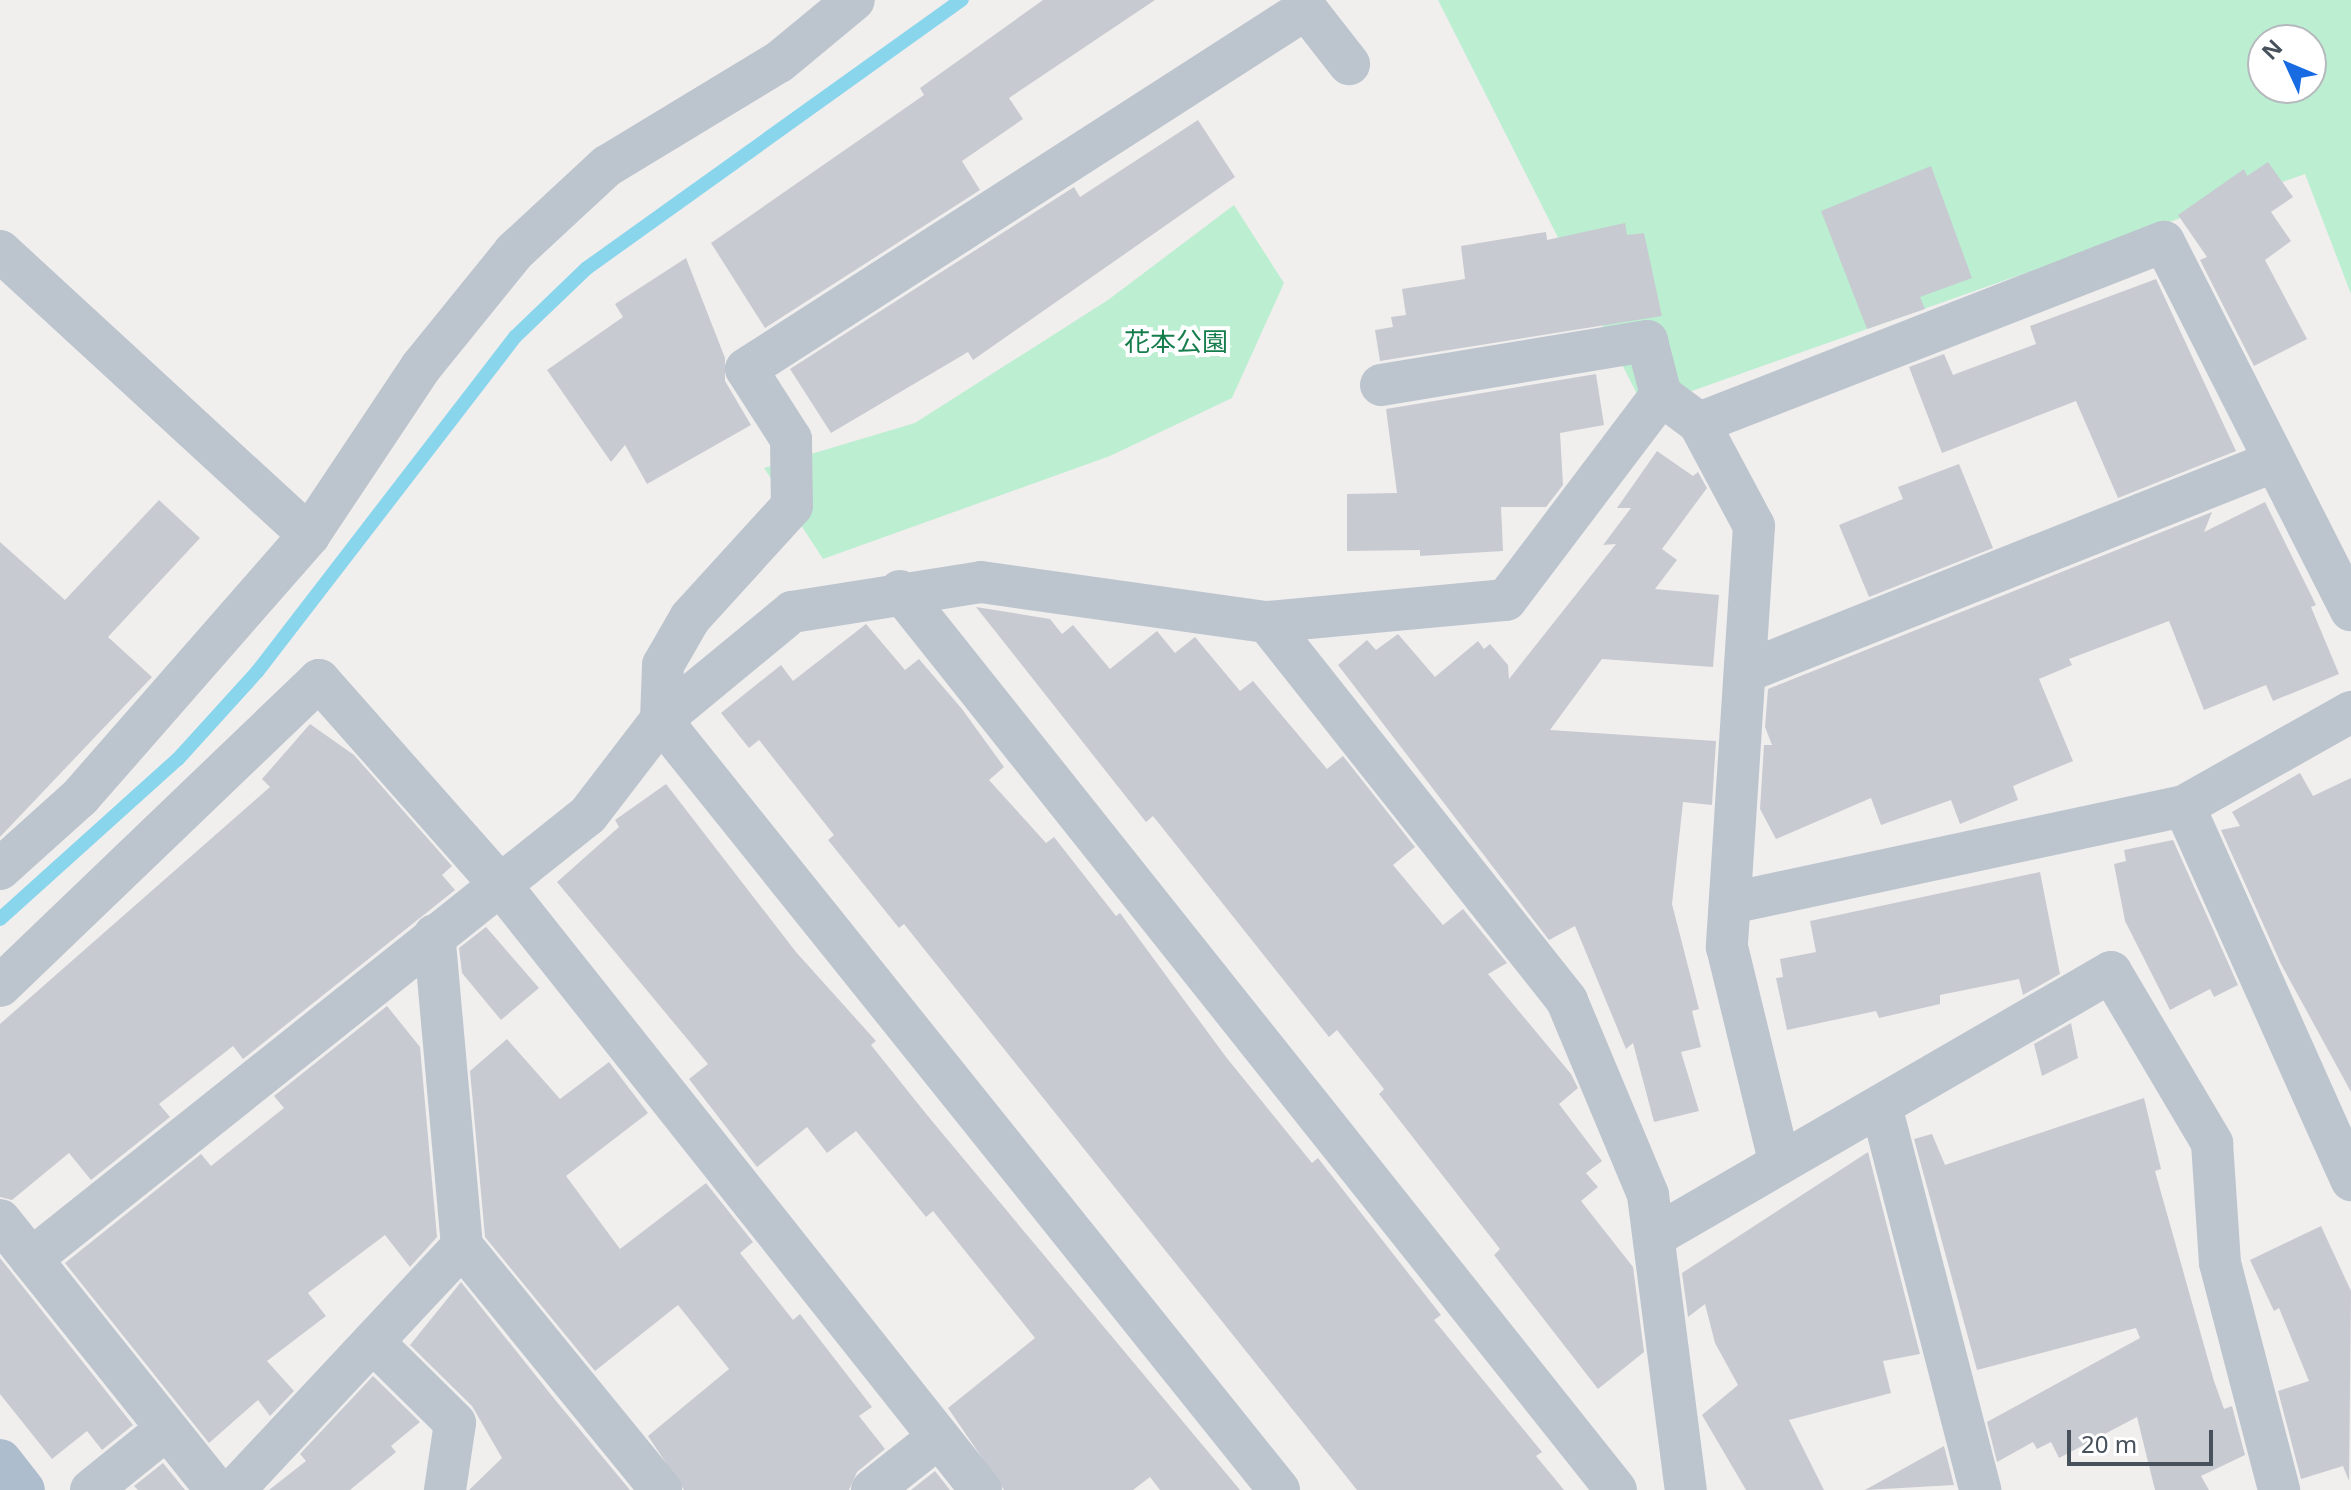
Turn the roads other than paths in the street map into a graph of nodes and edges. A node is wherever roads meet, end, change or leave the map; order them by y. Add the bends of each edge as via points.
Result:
1 (854, 0) edge
2 (1349, 64) dead end
3 (0, 251) edge
4 (1381, 385) dead end
5 (1661, 395) junction
6 (1699, 423) junction
7 (2275, 461) junction
8 (309, 535) junction
9 (900, 591) junction
10 (2351, 610) edge
11 (1267, 622) junction
12 (1745, 672) junction
13 (2351, 712) edge
14 (661, 720) junction
15 (2184, 806) junction
16 (0, 869) edge
17 (502, 887) junction
18 (1731, 903) junction
19 (434, 935) junction
20 (0, 986) edge
21 (1881, 1106) junction
22 (1780, 1164) junction
23 (2351, 1180) edge
24 (0, 1220) edge
25 (1655, 1236) junction
26 (462, 1246) junction
27 (31, 1259) junction
28 (373, 1342) junction
29 (167, 1429) junction
30 (939, 1437) junction
31 (0, 1461) edge
32 (23, 1490) edge
33 (91, 1490) edge
34 (216, 1490) edge
35 (234, 1490) edge
36 (445, 1490) edge
37 (661, 1490) edge
38 (872, 1490) edge
39 (981, 1490) edge
40 (1279, 1490) edge
41 (1616, 1490) edge
42 (1686, 1490) edge
43 (1980, 1490) edge
44 (2279, 1490) edge

1 - 8 street via 779,62 607,166 514,252 421,367
2 - 14 street via 1306,9 746,369 794,453 792,506 690,618 663,665
3 - 8 street
4 - 5 street via 1647,341
5 - 6 street
5 - 11 street via 1506,600
6 - 7 street via 2164,242
6 - 12 street via 1754,526
7 - 10 street
7 - 12 street
8 - 16 street via 80,797
9 - 11 street via 981,582
9 - 14 street via 792,612
9 - 41 street
11 - 25 street via 1567,1001 1648,1195
12 - 18 street
13 - 15 street
14 - 17 street via 588,815
14 - 40 street
15 - 18 street
15 - 23 street
17 - 19 street
17 - 20 street via 319,680
17 - 30 street
18 - 22 street via 1727,947
19 - 26 street
19 - 27 street
21 - 22 street
21 - 43 street
21 - 44 street via 2111,972 2212,1143 2220,1263
22 - 25 street
24 - 27 street
25 - 42 street
26 - 28 street
26 - 37 street
27 - 29 street
28 - 35 street
28 - 36 street via 455,1423
29 - 33 street
29 - 34 street
30 - 38 street
30 - 39 street
31 - 32 main road

